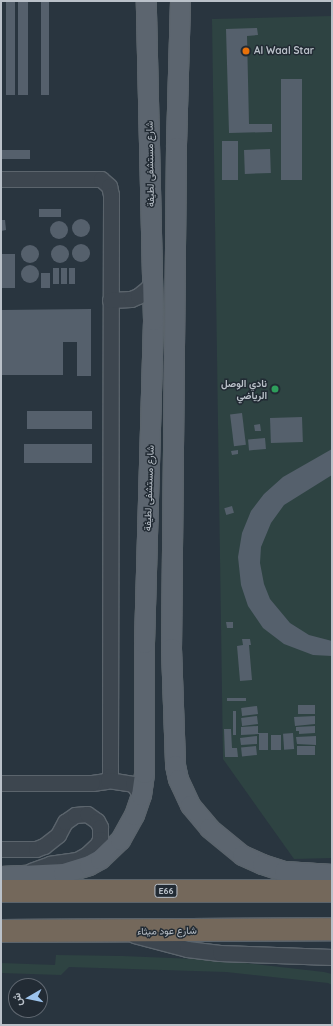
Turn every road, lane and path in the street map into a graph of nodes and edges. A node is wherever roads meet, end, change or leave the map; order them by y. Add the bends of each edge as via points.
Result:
1 (146, 1) edge
2 (180, 1) edge
3 (1, 179) edge
4 (152, 280) junction
5 (116, 300) junction
6 (153, 320) junction
7 (144, 643) junction
8 (171, 648) junction
9 (108, 780) junction
10 (1, 783) edge
11 (141, 795) junction
12 (1, 849) edge
13 (332, 874) edge
14 (23, 875) junction
15 (1, 876) edge
16 (1, 891) edge
17 (332, 891) edge
18 (332, 930) edge
19 (1, 931) edge
20 (124, 931) junction
21 (332, 957) edge

1 - 4 main road, شارع مستشفى لطيفة
2 - 8 main road via 176,132
3 - 5 street via 95,179 109,186 112,195
4 - 5 street via 148,288 138,296
4 - 6 main road, شارع مستشفى لطيفة
5 - 6 street via 141,307
5 - 9 street
6 - 7 main road, شارع مستشفى لطيفة
7 - 8 main road via 147,651 155,656 163,656
7 - 11 main road, شارع مستشفى لطيفة via 144,765
8 - 13 main road via 175,765 178,779 190,805 209,828 242,855 284,871
9 - 10 street via 92,783
9 - 11 street via 133,784
11 - 14 main road, شارع مستشفى لطيفة via 134,815 120,840 100,859 63,873
12 - 14 street via 36,849 44,846 58,835 65,822 75,815 87,814 97,821 100,826 100,839 86,856 36,868
14 - 15 main road, شارع مستشفى لطيفة
16 - 17 highway, E66
18 - 20 highway, شارع عود ميثاء
19 - 20 highway, شارع عود ميثاء
20 - 21 street via 155,942 187,949 220,953

